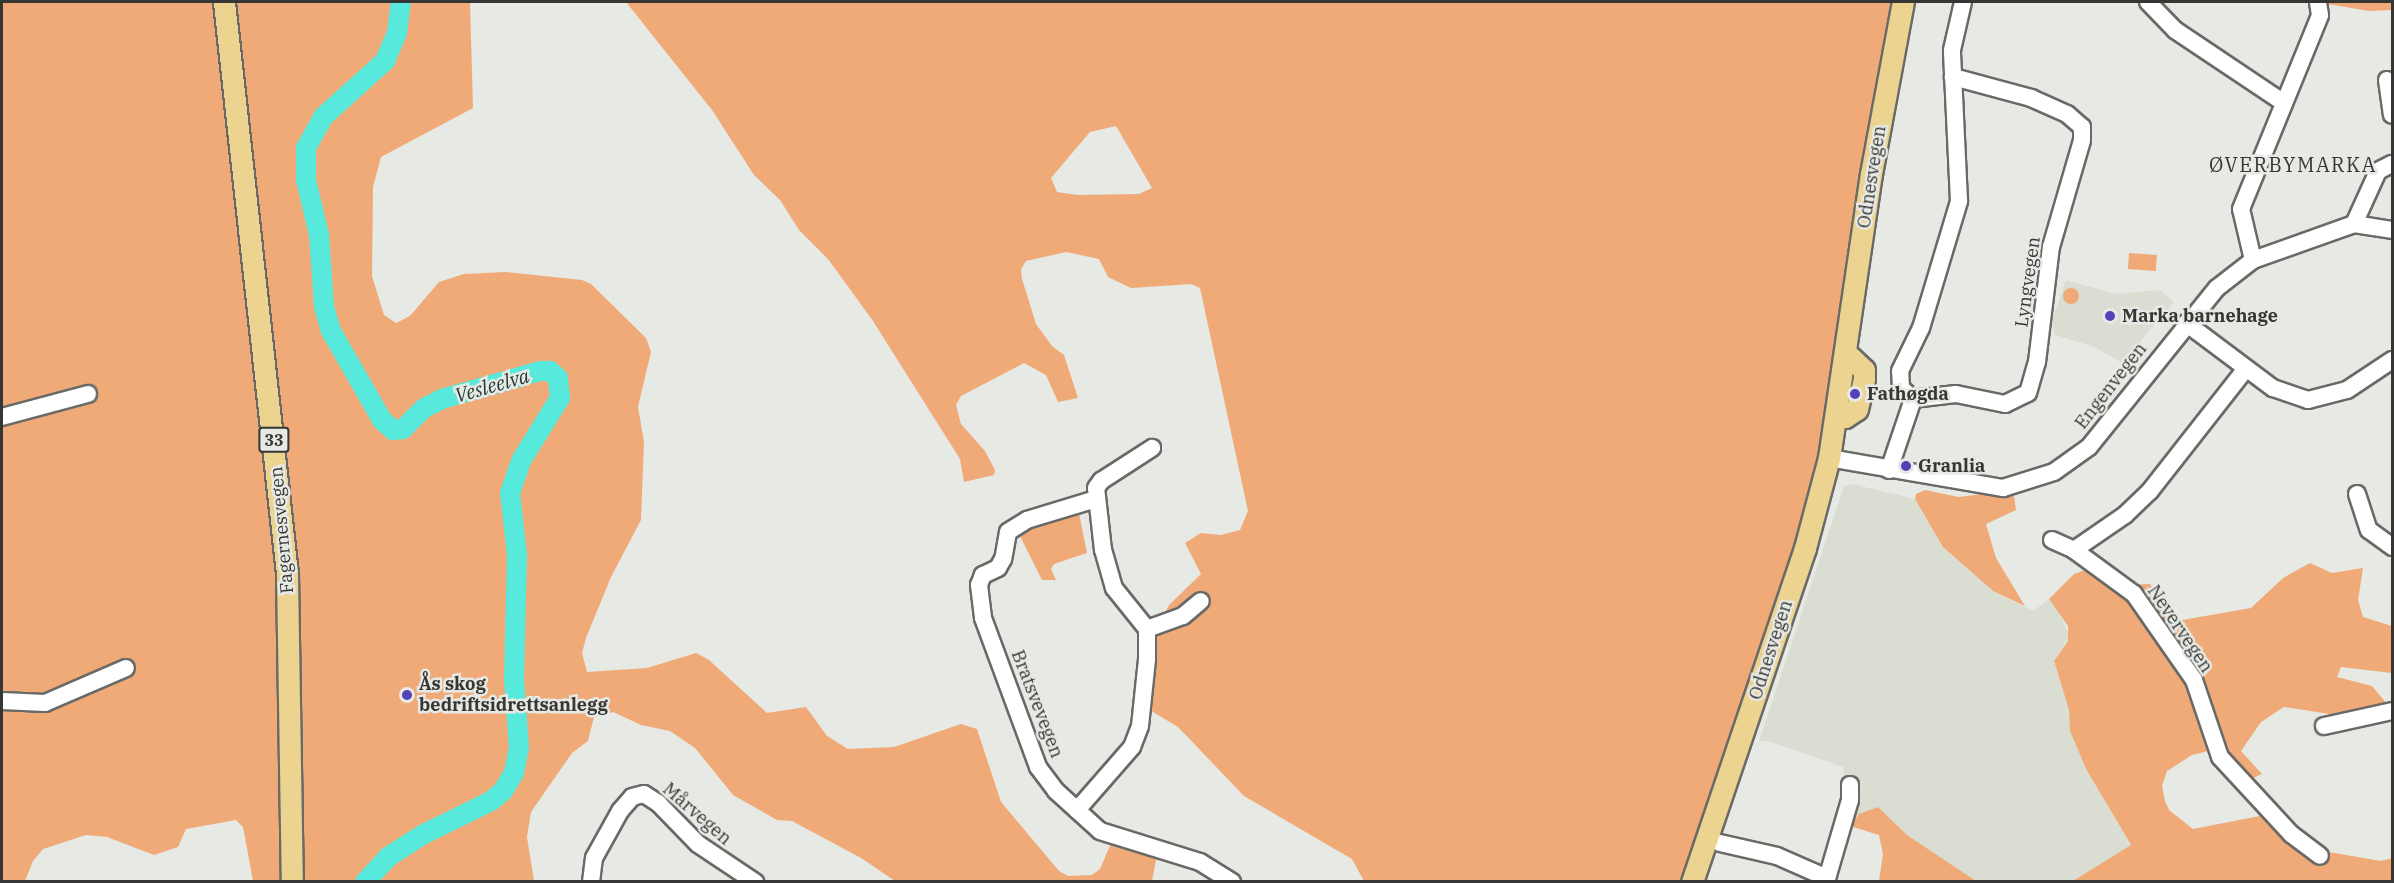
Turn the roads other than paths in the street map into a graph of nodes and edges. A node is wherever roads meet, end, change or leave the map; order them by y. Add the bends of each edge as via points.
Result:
1 (224, 2) edge
2 (1903, 2) edge
3 (1963, 2) edge
4 (2148, 2) edge
5 (2318, 2) edge
6 (1953, 77) junction
7 (2387, 80) dead end
8 (2284, 103) junction
9 (2392, 115) edge
10 (2392, 164) edge
11 (2354, 224) junction
12 (2392, 230) edge
13 (2253, 260) junction
14 (2186, 323) junction
15 (2392, 360) edge
16 (2246, 370) junction
17 (88, 394) dead end
18 (1914, 399) junction
19 (2, 417) edge
20 (1152, 448) dead end
21 (1829, 458) junction
22 (1889, 470) junction
23 (2357, 494) dead end
24 (1096, 498) junction
25 (2052, 540) dead end
26 (2392, 547) edge
27 (2074, 550) junction
28 (1201, 601) dead end
29 (1147, 629) junction
30 (126, 668) dead end
31 (2, 701) edge
32 (2392, 711) edge
33 (2324, 726) dead end
34 (1850, 785) dead end
35 (1077, 810) junction
36 (1720, 843) dead end
37 (2320, 856) dead end
38 (1827, 880) edge
39 (292, 882) edge
40 (591, 882) edge
41 (755, 882) edge
42 (1232, 882) edge
43 (1692, 882) edge

1 - 39 main road, Fagernesvegen / 33 via 287,574
2 - 21 main road, Odnesvegen via 1871,174
3 - 6 street via 1952,50
4 - 8 street via 2175,30
5 - 8 street via 2320,15
6 - 18 street via 1959,201 1921,328 1900,371 1901,388
6 - 18 street, Lyngvegen via 2031,98 2067,114 2082,127 2082,140 2051,247 2037,362 2028,393 2006,404 1956,394
7 - 9 street
8 - 13 street via 2241,209
10 - 11 street via 2378,171
11 - 12 street, Engenvegen
11 - 13 street, Engenvegen
13 - 14 street, Engenvegen via 2217,288
14 - 16 street
14 - 22 street, Engenvegen via 2089,447 2054,472 2003,488
15 - 16 street via 2347,390 2308,400 2273,388
16 - 27 street via 2150,491 2125,515
17 - 19 street
18 - 22 street
20 - 24 street via 1101,481
21 - 22 street, Engenvegen
21 - 43 main road, Odnesvegen via 1801,560
23 - 26 street via 2370,530
24 - 29 street via 1102,550 1114,588
24 - 35 street, Bratsvevegen via 1026,520 1008,532 1003,560 998,568 983,575 979,585 983,618 1038,767
25 - 27 street, Nevervegen
27 - 37 street, Nevervegen via 2134,594 2194,680 2220,757 2291,834
28 - 29 street via 1183,616
29 - 35 street via 1140,726 1132,747
30 - 31 street via 45,702
32 - 33 street
34 - 38 street via 1850,800
35 - 42 street, Bratsvevegen via 1100,831 1116,839 1200,862
36 - 38 street via 1777,856
40 - 41 street, Mårvegen via 594,858 620,811 632,797 644,794 698,844

